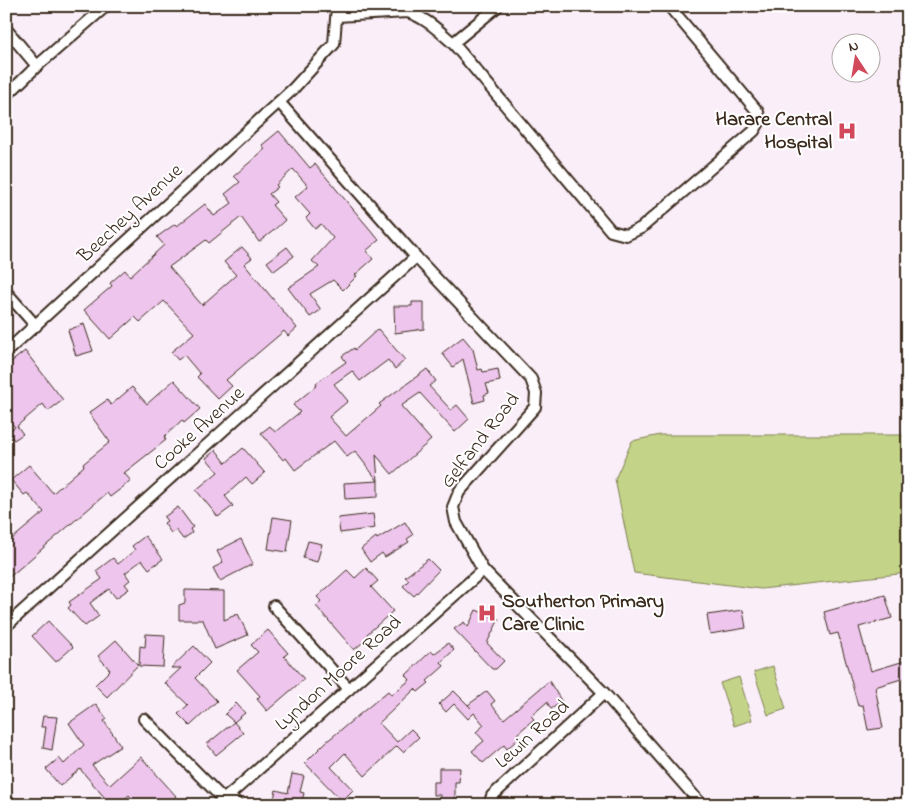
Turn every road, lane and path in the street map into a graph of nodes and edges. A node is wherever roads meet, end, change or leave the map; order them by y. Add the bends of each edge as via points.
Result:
1 (106, 6) edge
2 (498, 6) edge
3 (669, 6) edge
4 (337, 11) edge
5 (6, 29) edge
6 (453, 42) junction
7 (37, 66) junction
8 (6, 96) edge
9 (279, 102) junction
10 (416, 257) junction
11 (6, 292) edge
12 (36, 326) junction
13 (6, 352) edge
14 (483, 570) junction
15 (274, 606) dead end
16 (6, 626) edge
17 (349, 688) junction
18 (604, 694) junction
19 (144, 719) dead end
20 (224, 800) edge
21 (238, 805) edge
22 (489, 805) edge
23 (702, 805) edge

1 - 7 street
2 - 6 street
3 - 6 street via 758,112 760,122 641,228 626,235 611,231
4 - 6 street via 412,13
4 - 9 street, Beechey Avenue via 334,44
5 - 7 street
7 - 8 street
9 - 10 street, Gelfand Road
9 - 12 street, Beechey Avenue
10 - 14 street, Gelfand Road via 531,379 536,393 535,407 459,492 453,506 456,522
10 - 16 street, Cooke Avenue
11 - 12 street
12 - 13 street, Beechey Avenue
14 - 17 street, Lyndon Moore Road
14 - 18 street, Gelfand Road
15 - 17 street
17 - 20 street, Lyndon Moore Road
18 - 22 street, Lewin Road via 492,796
18 - 23 street, Gelfand Road
19 - 20 street
20 - 21 street

